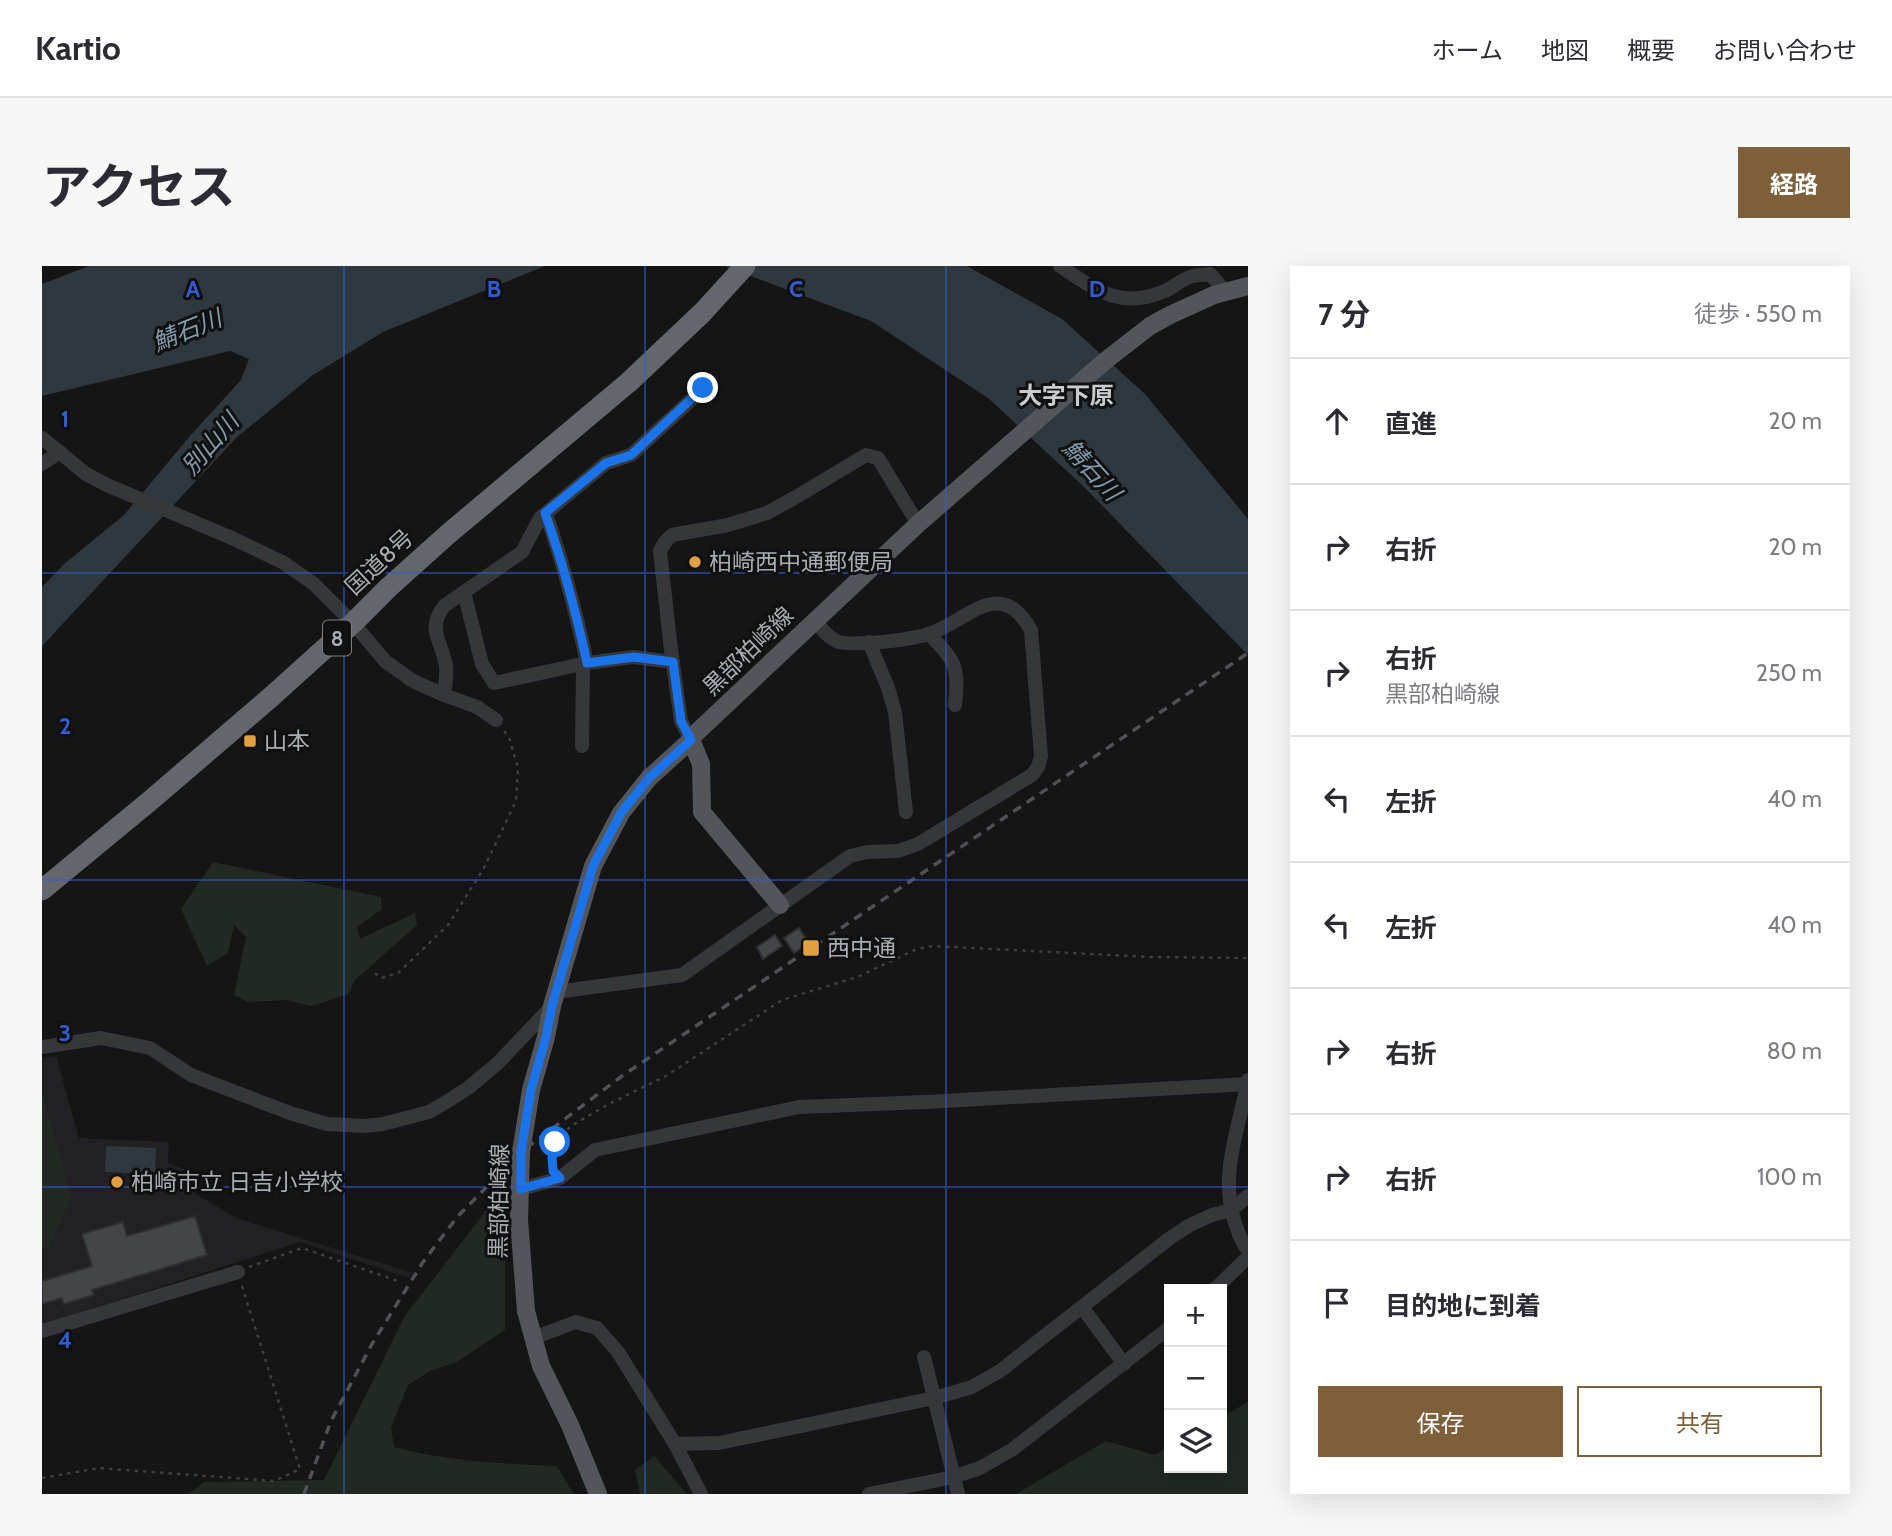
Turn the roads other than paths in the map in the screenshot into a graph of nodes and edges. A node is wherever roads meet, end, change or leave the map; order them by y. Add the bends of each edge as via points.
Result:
1 (746, 266) edge
2 (1060, 266) edge
3 (1248, 286) edge
4 (1224, 291) junction
5 (703, 388) dead end
6 (42, 438) edge
7 (60, 452) junction
8 (42, 464) edge
9 (545, 513) junction
10 (919, 524) junction
11 (464, 592) junction
12 (815, 621) junction
13 (353, 623) junction
14 (929, 634) junction
15 (869, 642) junction
16 (673, 662) junction
17 (587, 663) junction
18 (444, 695) junction
19 (955, 705) dead end
20 (496, 720) road end
21 (691, 740) junction
22 (582, 746) dead end
23 (906, 812) dead end
24 (42, 890) edge
25 (780, 905) junction
26 (554, 999) junction
27 (42, 1047) edge
28 (1248, 1083) edge
29 (521, 1189) junction
30 (1248, 1196) edge
31 (1231, 1210) junction
32 (1248, 1250) edge
33 (1248, 1257) edge
34 (238, 1272) road end
35 (1220, 1284) edge
36 (1082, 1307) junction
37 (42, 1331) edge
38 (1164, 1332) edge
39 (533, 1338) junction
40 (923, 1357) dead end
41 (1124, 1364) junction
42 (934, 1398) junction
43 (675, 1444) junction
44 (953, 1478) junction
45 (598, 1494) edge
46 (701, 1494) edge
47 (869, 1494) edge
48 (957, 1494) edge

1 - 13 highway, 国道8号 / 8 via 629,382 447,535
2 - 4 street via 1123,299 1145,298 1191,276 1210,274
3 - 4 main road, 黒部柏崎線
4 - 10 main road, 黒部柏崎線 via 1170,315 1105,361
5 - 9 street via 631,455 606,463
6 - 7 street
7 - 8 street
7 - 13 street via 107,485 284,563 314,583
9 - 11 street via 522,552
9 - 17 street
10 - 12 main road, 黒部柏崎線
10 - 16 street via 878,458 866,455 767,513 672,535 660,551
11 - 17 street via 482,664 494,683
11 - 18 street via 436,617 435,632 446,667
12 - 15 street via 840,642
12 - 21 main road, 黒部柏崎線
13 - 18 street via 385,661
13 - 24 highway, 国道8号 / 8
14 - 15 street
14 - 19 street via 957,672
14 - 25 street via 981,606 1011,606 1024,618 1031,631 1041,756 1038,767 918,844 850,856
15 - 23 street via 895,712
16 - 17 street via 634,657
16 - 21 street via 681,721
17 - 22 street via 583,668
18 - 20 street
21 - 25 main road via 701,764 702,812
21 - 26 main road, 黒部柏崎線 via 649,778 614,824 593,866
25 - 26 street via 682,975
26 - 27 street via 498,1063 468,1088 429,1112 365,1126 327,1124 290,1114 191,1075 150,1048 102,1038
26 - 29 main road, 黒部柏崎線 via 528,1103
28 - 29 street via 799,1107 595,1150 560,1178
28 - 31 street via 1227,1183
29 - 39 main road, 黒部柏崎線 via 523,1289
30 - 31 street
31 - 32 street
31 - 36 street via 1170,1238
33 - 35 street
34 - 37 street
36 - 41 street
36 - 42 street via 1000,1371 972,1387
38 - 41 street
39 - 43 street via 576,1322 597,1328 618,1352
39 - 45 main road, 黒部柏崎線
40 - 42 street
41 - 44 street via 1013,1449
42 - 43 street via 719,1443
42 - 44 street
43 - 46 street
44 - 47 street
44 - 48 street

